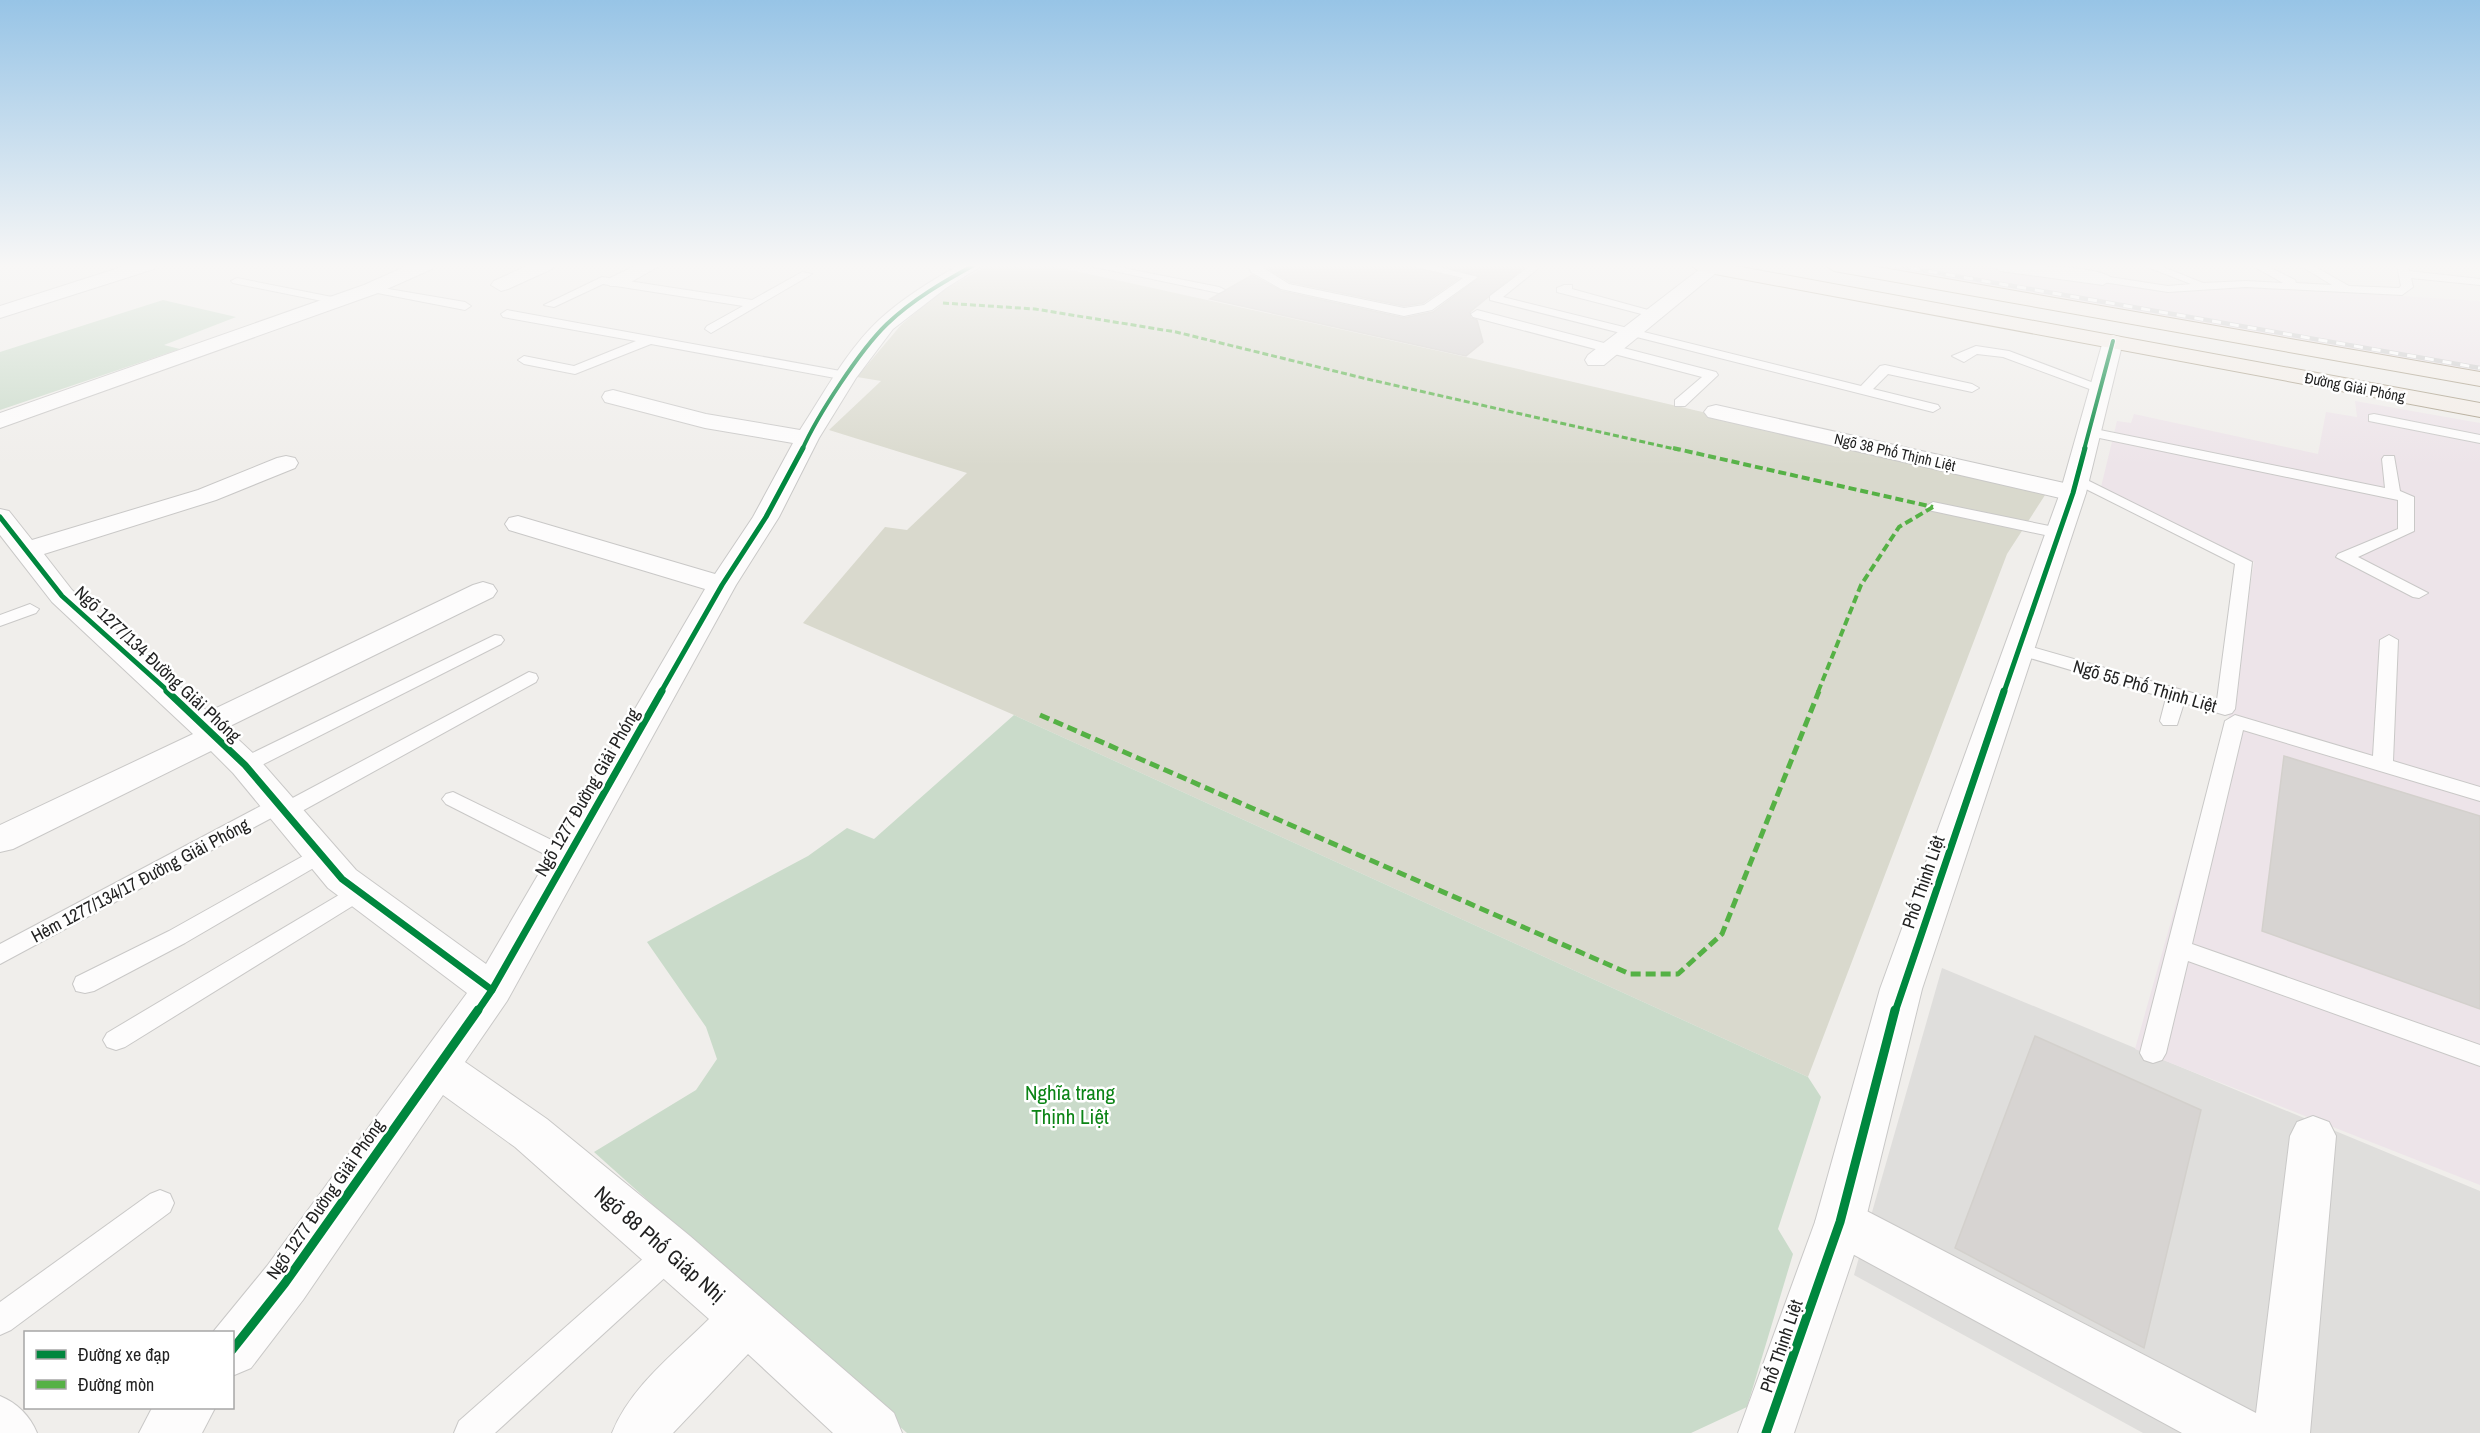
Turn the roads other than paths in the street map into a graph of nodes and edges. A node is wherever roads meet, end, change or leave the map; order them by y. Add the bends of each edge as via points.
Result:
1 (250, 332) edge
2 (600, 332) edge
3 (881, 332) edge
4 (1530, 332) edge
5 (1624, 332) edge
6 (2063, 332) edge
7 (2210, 332) edge
8 (1628, 333) junction
9 (648, 341) junction
10 (2113, 341) junction
11 (1602, 355) junction
12 (1964, 358) dead end
13 (524, 360) dead end
14 (1670, 365) junction
15 (846, 376) junction
16 (1656, 376) dead end
17 (2480, 380) edge
18 (1972, 388) dead end
19 (2100, 388) junction
20 (1864, 391) junction
21 (613, 397) dead end
22 (2436, 402) junction
23 (1680, 403) dead end
24 (1934, 408) dead end
25 (2480, 410) edge
26 (1716, 412) dead end
27 (2374, 418) dead end
28 (0, 421) edge
29 (2432, 429) junction
30 (2090, 432) junction
31 (807, 438) junction
32 (2480, 439) edge
33 (2389, 459) dead end
34 (286, 463) dead end
35 (2075, 486) junction
36 (2393, 494) junction
37 (1933, 507) dead end
38 (0, 517) edge
39 (518, 524) dead end
40 (2059, 533) junction
41 (28, 550) junction
42 (722, 585) junction
43 (483, 591) dead end
44 (2419, 593) dead end
45 (30, 609) dead end
46 (0, 621) edge
47 (495, 640) dead end
48 (2389, 640) dead end
49 (2019, 649) junction
50 (529, 678) dead end
51 (2176, 695) junction
52 (2170, 721) dead end
53 (210, 731) junction
54 (245, 765) junction
55 (2382, 765) junction
56 (2480, 794) edge
57 (453, 799) dead end
58 (282, 808) junction
59 (0, 840) edge
60 (321, 854) junction
61 (566, 856) junction
62 (359, 891) junction
63 (2180, 949) junction
64 (0, 955) edge
65 (84, 984) dead end
66 (492, 990) junction
67 (116, 1040) dead end
68 (2153, 1053) dead end
69 (2480, 1056) edge
70 (437, 1066) junction
71 (2313, 1136) dead end
72 (160, 1203) dead end
73 (1840, 1222) junction
74 (672, 1252) junction
75 (746, 1319) junction
76 (0, 1320) edge
77 (234, 1347) edge
78 (185, 1409) edge
79 (0, 1412) edge
80 (20, 1433) edge
81 (167, 1433) edge
82 (471, 1433) edge
83 (640, 1433) edge
84 (874, 1433) edge
85 (1766, 1433) edge
86 (2238, 1433) edge
87 (2282, 1433) edge

1 - 28 street
2 - 9 lane
3 - 15 street, Ngõ 1277 Đường Giải Phóng
4 - 11 lane
5 - 8 lane
6 - 10 main road, Đường Giải Phóng
7 - 17 main road, Đường Giải Phóng
8 - 11 street
8 - 20 lane
9 - 13 lane via 575,370
9 - 15 lane
10 - 19 street, Phố Thịnh Liệt
10 - 22 main road, Đường Giải Phóng
11 - 14 lane
12 - 19 lane via 1958,356 1976,350 2005,354
14 - 16 lane
14 - 23 lane via 1711,375
15 - 31 street, Ngõ 1277 Đường Giải Phóng
18 - 20 lane via 1885,369
19 - 30 street, Phố Thịnh Liệt
20 - 24 lane
21 - 31 street via 705,420
22 - 25 main road, Đường Giải Phóng
22 - 29 lane
26 - 35 street, Ngõ 38 Phố Thįnh Liệt
27 - 29 lane
29 - 32 lane
30 - 35 street, Phố Thịnh Liệt
30 - 36 lane
31 - 42 street, Ngõ 1277 Đường Giải Phóng via 766,517
33 - 36 lane
34 - 41 street via 207,495
35 - 40 street, Phố Thịnh Liệt
35 - 51 lane, Ngõ 55 Phố Thịnh Liệt via 2244,562 2225,709
36 - 44 lane via 2406,497 2406,531 2344,557
37 - 40 lane
38 - 41 street, Ngõ 1277/134 Đường Giải Phóng
39 - 42 street
40 - 49 street, Phố Thịnh Liệt
41 - 53 street, Ngõ 1277/134 Đường Giải Phóng via 62,596
42 - 61 street, Ngõ 1277 Đường Giải Phóng
43 - 53 street
45 - 46 lane
47 - 54 lane
48 - 55 lane
49 - 51 lane, Ngõ 55 Phố Thịnh Liệt
49 - 73 street, Phố Thịnh Liệt via 1901,989
50 - 58 lane, Hẻm 1277/134/17 Đường Giải Phóng
51 - 52 lane
53 - 54 street, Ngõ 1277/134 Đường Giải Phóng
53 - 59 street
54 - 58 street, Ngõ 1277/134 Đường Giải Phóng
55 - 56 lane
55 - 63 lane via 2235,722
57 - 61 lane
58 - 60 street, Ngõ 1277/134 Đường Giải Phóng
58 - 64 lane, Hẻm 1277/134/17 Đường Giải Phóng
60 - 62 street, Ngõ 1277/134 Đường Giải Phóng via 342,879
60 - 65 lane via 177,937
61 - 66 street, Ngõ 1277 Đường Giải Phóng
62 - 66 street, Ngõ 1277/134 Đường Giải Phóng
62 - 67 lane
63 - 68 lane
63 - 69 lane
66 - 70 street, Ngõ 1277 Đường Giải Phóng
70 - 74 street, Ngõ 88 Phố Giáp Nhị via 531,1133
70 - 77 street, Ngõ 1277 Đường Giải Phóng via 285,1283
71 - 87 street
72 - 76 lane
73 - 85 street, Phố Thịnh Liệt
73 - 86 street
74 - 75 street, Ngõ 88 Phố Giáp Nhị
74 - 82 lane
75 - 83 street via 657,1409
75 - 84 street, Ngõ 88 Phố Giáp Nhị
78 - 81 street
79 - 80 lane

